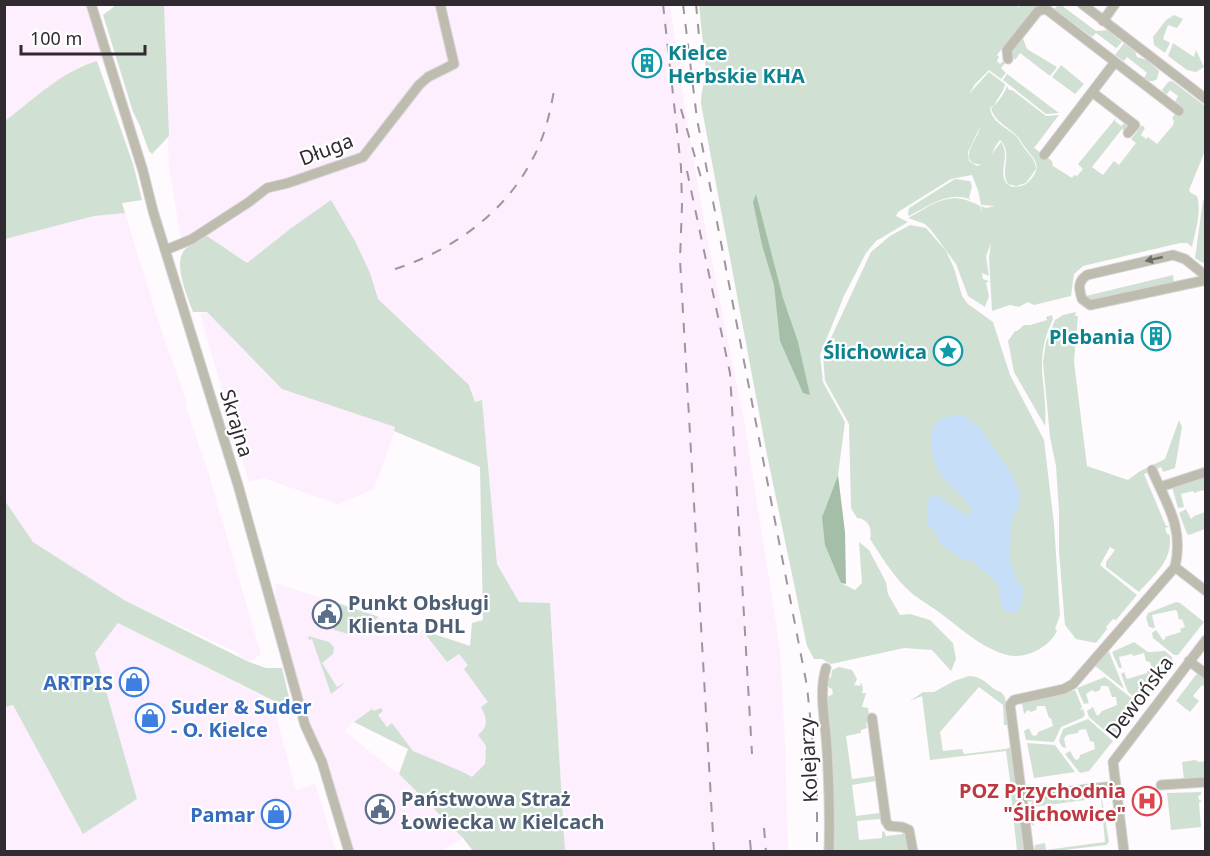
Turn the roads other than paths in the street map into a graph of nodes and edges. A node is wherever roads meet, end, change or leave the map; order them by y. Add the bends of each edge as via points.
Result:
1 (91, 4) edge
2 (440, 4) edge
3 (1082, 4) edge
4 (1115, 4) edge
5 (1103, 21) junction
6 (1008, 59) dead end
7 (1115, 62) junction
8 (1092, 92) junction
9 (1206, 99) edge
10 (1179, 111) dead end
11 (1128, 133) dead end
12 (1044, 155) dead end
13 (166, 250) junction
14 (1206, 278) edge
15 (1152, 470) dead end
16 (1206, 472) edge
17 (1160, 487) junction
18 (1175, 567) junction
19 (1206, 591) edge
20 (1206, 640) edge
21 (1189, 661) junction
22 (826, 668) dead end
23 (1206, 674) edge
24 (872, 718) dead end
25 (1206, 782) edge
26 (1161, 785) dead end
27 (1115, 786) junction
28 (1021, 797) junction
29 (349, 852) edge
30 (830, 852) edge
31 (913, 852) edge
32 (1029, 852) edge
33 (1124, 852) edge

1 - 13 street, Skrajna
2 - 13 street, Długa via 454,64 419,85 367,154 348,164 267,188 192,239
3 - 5 street
4 - 5 street
5 - 9 street
6 - 7 street via 1007,50 1035,13 1044,8
7 - 8 street
7 - 10 street
8 - 11 street via 1135,125
8 - 12 street
13 - 29 street, Skrajna via 305,725 322,762
14 -> 14 street via 1175,255 1087,275 1079,283 1082,299 1093,305
15 - 17 street
16 - 17 street
17 - 18 street via 1177,529
18 - 19 street
18 - 28 street via 1073,684 1010,702
20 - 21 street, Dewońska
21 - 23 street
21 - 27 street, Dewońska via 1114,760
22 - 30 street, Kolejarzy via 823,706
24 - 31 street via 886,822 909,830
25 - 26 street
27 - 28 street
27 - 33 street, Dewońska
28 - 32 street

